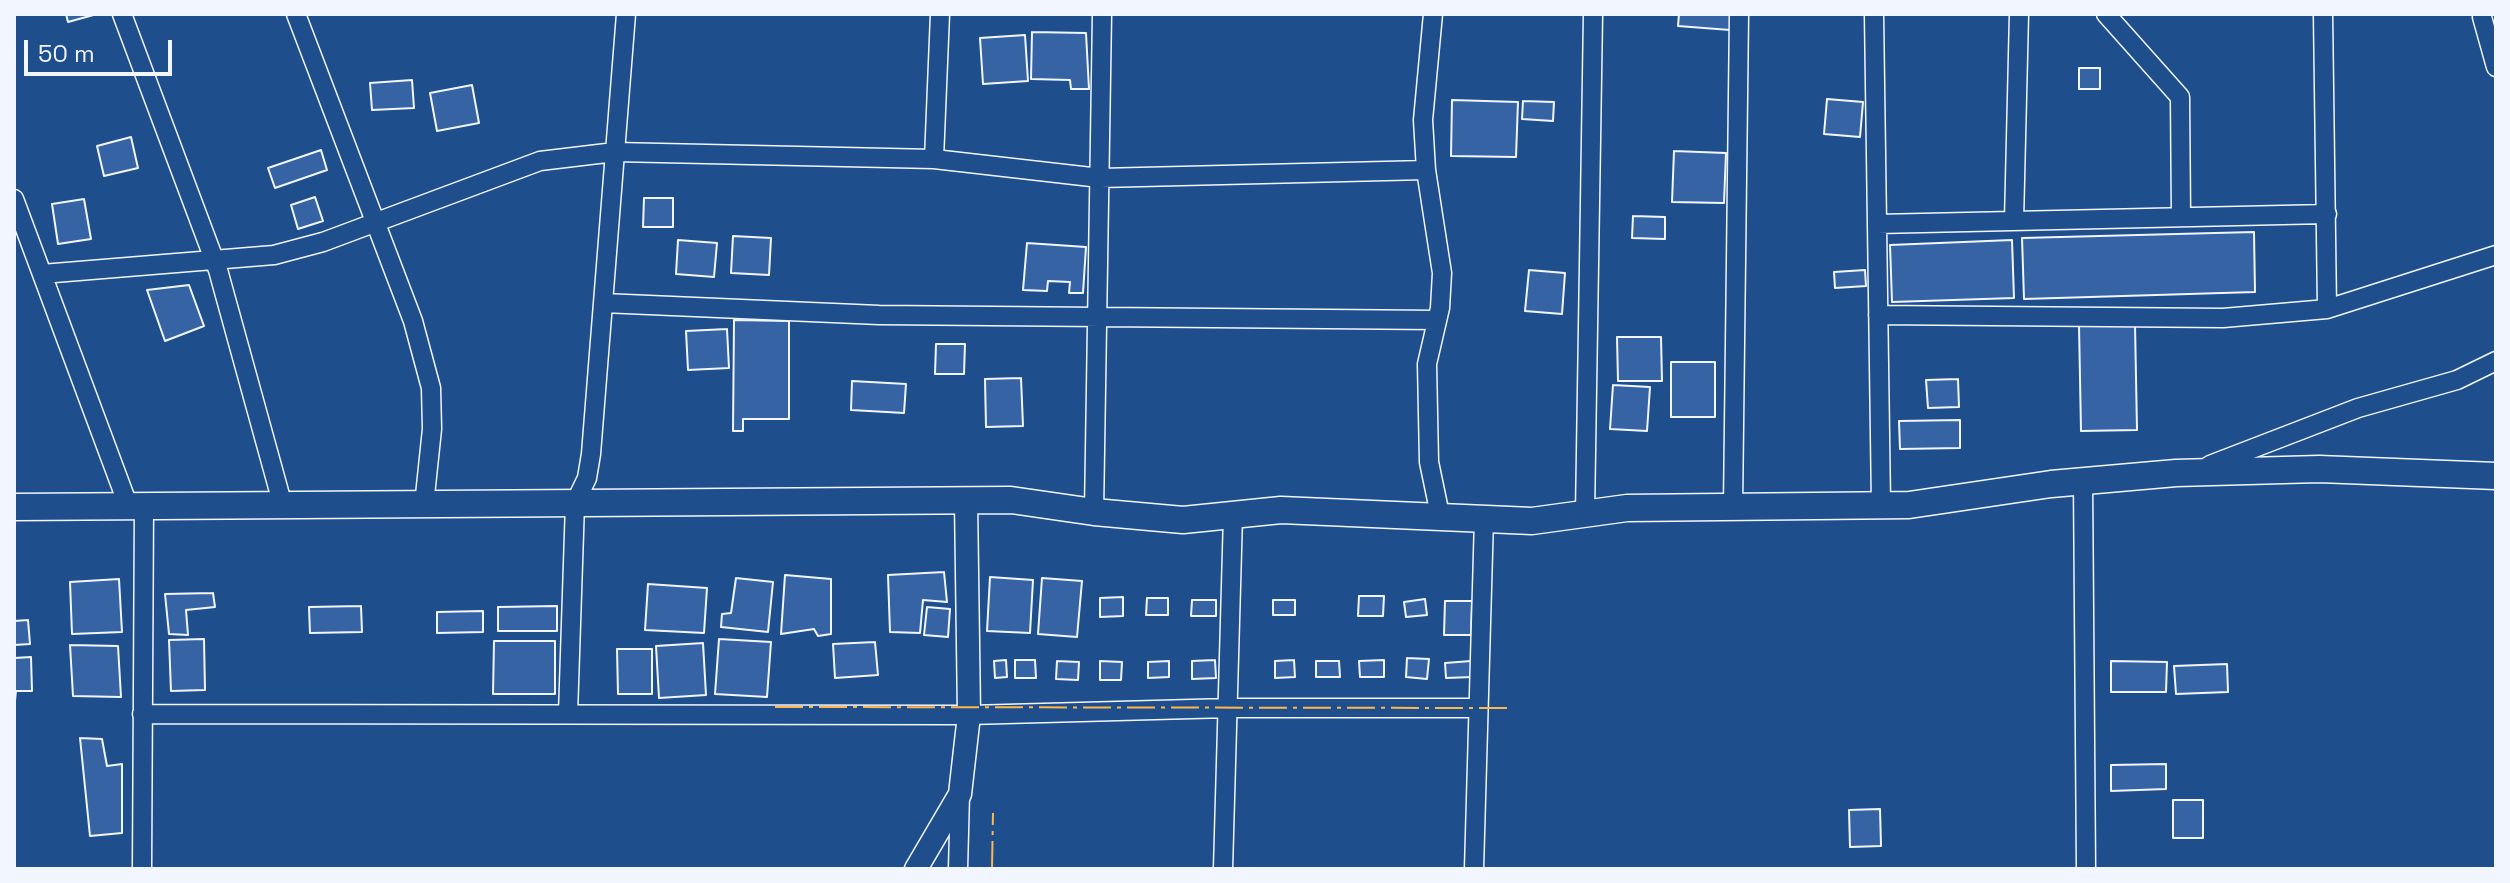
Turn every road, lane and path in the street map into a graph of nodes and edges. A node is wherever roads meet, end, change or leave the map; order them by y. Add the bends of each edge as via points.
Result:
1 (122, 14) edge
2 (296, 14) edge
3 (626, 14) edge
4 (940, 14) edge
5 (1102, 14) edge
6 (1433, 14) edge
7 (1593, 14) edge
8 (1739, 14) edge
9 (1874, 14) edge
10 (2019, 14) edge
11 (2106, 14) edge
12 (2323, 14) edge
13 (2482, 17) dead end
14 (2496, 67) edge
15 (615, 152) junction
16 (934, 159) junction
17 (1426, 170) junction
18 (1100, 178) junction
19 (14, 199) edge
20 (2327, 214) junction
21 (2181, 217) junction
22 (374, 220) junction
23 (2014, 221) junction
24 (1877, 224) junction
25 (2496, 255) edge
26 (215, 262) junction
27 (42, 274) junction
28 (603, 303) junction
29 (2327, 309) junction
30 (1878, 315) junction
31 (1097, 316) junction
32 (1437, 320) junction
33 (2496, 361) edge
34 (2176, 473) junction
35 (2496, 476) edge
36 (2083, 481) junction
37 (966, 500) junction
38 (575, 503) junction
39 (136, 505) junction
40 (424, 505) junction
41 (1881, 505) junction
42 (283, 506) junction
43 (14, 507) edge
44 (1733, 507) junction
45 (1094, 512) junction
46 (1585, 514) junction
47 (1233, 515) junction
48 (1440, 515) junction
49 (1484, 518) junction
50 (1229, 708) junction
51 (1478, 708) junction
52 (142, 714) junction
53 (568, 714) junction
54 (969, 715) junction
55 (960, 794) junction
56 (142, 869) edge
57 (916, 869) edge
58 (958, 869) edge
59 (1223, 869) edge
60 (1474, 869) edge
61 (2086, 869) edge

1 - 26 street
2 - 22 street
3 - 15 street
4 - 16 street
5 - 18 street
6 - 17 street via 1423,120
7 - 46 street
8 - 44 street
9 - 24 street
10 - 23 street
11 - 21 street via 2180,97
12 - 20 street
13 - 14 street
15 - 16 street
15 - 22 street via 540,161
15 - 28 street
16 - 18 street
17 - 18 street
17 - 32 street via 1442,273
18 - 31 street
19 - 27 street
20 - 21 street
20 - 29 street
21 - 23 street
22 - 26 street via 299,249
22 - 40 street via 413,321 431,388
23 - 24 street
24 - 30 street
25 - 29 street
26 - 27 street
26 - 42 street
27 - 39 street
28 - 31 street via 879,315
28 - 38 street via 591,454
29 - 30 street via 2223,318
30 - 41 street
31 - 32 street
31 - 45 street
32 - 48 street via 1427,378 1429,462
33 - 34 street via 2457,380 2284,435 2228,461
34 - 35 main road via 2319,469
34 - 36 main road
36 - 41 main road
36 - 61 street
37 - 38 main road
37 - 45 main road via 1011,500
37 - 54 street
38 - 40 main road
38 - 53 street
39 - 42 main road
39 - 43 main road
39 - 52 street
40 - 42 main road
41 - 44 main road
44 - 46 main road via 1627,508
45 - 47 main road via 1183,520
46 - 49 main road via 1532,521
47 - 48 main road via 1281,510
47 - 50 street
48 - 49 main road
49 - 51 street
50 - 51 street
50 - 54 street
50 - 59 street
51 - 60 street
52 - 53 street
52 - 56 street
53 - 54 street
54 - 55 street
55 - 57 street
55 - 58 street

